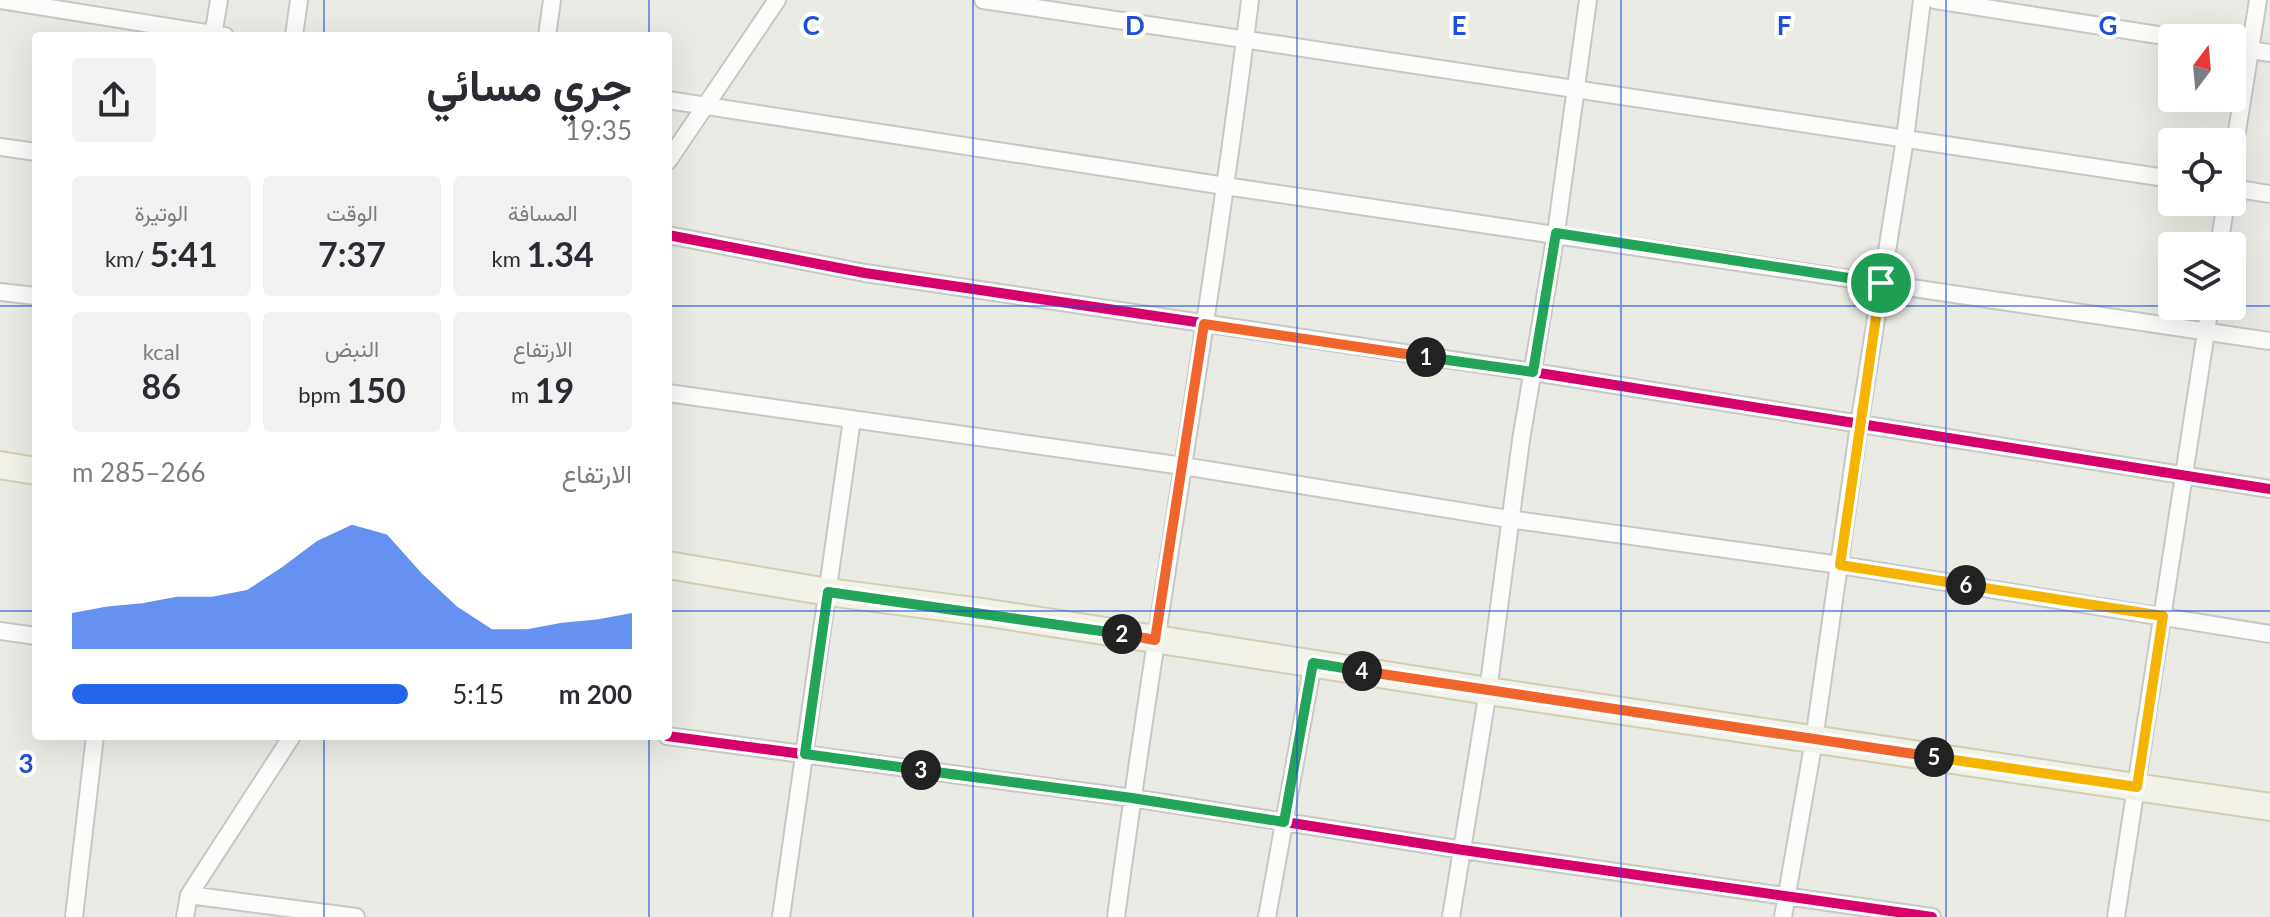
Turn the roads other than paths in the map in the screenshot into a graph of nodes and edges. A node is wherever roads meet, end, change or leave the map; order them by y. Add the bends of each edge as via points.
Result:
1 (0, 0) edge
2 (219, 0) edge
3 (299, 0) edge
4 (552, 0) edge
5 (777, 0) edge
6 (983, 0) edge
7 (1250, 0) edge
8 (1588, 0) edge
9 (1922, 0) edge
10 (1935, 0) edge
11 (2258, 0) edge
12 (198, 32) edge
13 (217, 32) edge
14 (295, 32) edge
15 (548, 32) edge
16 (2158, 35) edge
17 (1245, 42) junction
18 (2246, 49) edge
19 (2250, 49) junction
20 (2270, 53) edge
21 (1575, 88) junction
22 (672, 101) edge
23 (705, 105) junction
24 (2238, 128) edge
25 (1905, 139) junction
26 (0, 147) edge
27 (32, 151) edge
28 (672, 155) edge
29 (2158, 177) edge
30 (1225, 186) junction
31 (2246, 190) edge
32 (2270, 194) edge
33 (1556, 233) junction
34 (672, 236) edge
35 (1881, 283) junction
36 (0, 292) edge
37 (32, 296) edge
38 (2208, 320) edge
39 (1204, 324) junction
40 (2206, 331) junction
41 (2270, 341) edge
42 (1533, 372) junction
43 (672, 394) edge
44 (852, 419) junction
45 (1859, 425) junction
46 (0, 465) edge
47 (1183, 466) junction
48 (32, 470) edge
49 (2184, 475) junction
50 (2270, 489) edge
51 (1509, 519) junction
52 (1840, 565) junction
53 (672, 566) edge
54 (828, 592) junction
55 (2163, 616) junction
56 (0, 631) edge
57 (2270, 634) edge
58 (32, 635) edge
59 (1155, 640) junction
60 (1313, 663) junction
61 (1488, 691) junction
62 (672, 737) edge
63 (95, 740) edge
64 (289, 740) edge
65 (1814, 740) junction
66 (805, 754) junction
67 (2137, 787) junction
68 (1132, 798) junction
69 (2270, 807) edge
70 (1284, 822) junction
71 (1463, 850) junction
72 (189, 895) junction
73 (1786, 897) junction
74 (74, 917) edge
75 (185, 917) edge
76 (356, 917) edge
77 (781, 917) edge
78 (1116, 917) edge
79 (1267, 917) edge
80 (1451, 917) edge
81 (1783, 917) edge
82 (1932, 917) edge
83 (2116, 917) edge

1 - 12 street
2 - 13 street
3 - 14 street
4 - 15 street
5 - 23 street
6 - 17 street
7 - 17 street
8 - 21 street
9 - 25 street
10 - 16 street
11 - 19 street
17 - 21 street
17 - 30 street
18 - 19 street
19 - 20 street
19 - 24 street
21 - 25 street
21 - 33 street
22 - 23 street
23 - 28 street
23 - 30 street
25 - 29 street
25 - 35 street
26 - 27 street
30 - 33 street
30 - 39 street
31 - 32 street
33 - 35 street
33 - 42 street
34 - 39 street via 865,273
35 - 40 street
35 - 45 street
36 - 37 street
38 - 40 street
39 - 42 street
39 - 47 street
40 - 41 street
40 - 49 street
42 - 45 street
42 - 51 street
43 - 44 street
44 - 47 street
44 - 54 street
45 - 49 street
45 - 52 street
46 - 48 main road
47 - 51 street
47 - 59 street
49 - 50 street
49 - 55 street
51 - 52 street
51 - 61 street
52 - 55 street
52 - 65 street
53 - 54 main road
54 - 59 main road
54 - 66 street
55 - 57 street
55 - 67 street
56 - 58 street
59 - 60 main road
59 - 68 street
60 - 61 main road
60 - 70 street
61 - 65 main road
61 - 71 street
62 - 66 street
63 - 74 street
64 - 72 street
65 - 67 main road
65 - 73 street
66 - 68 street
66 - 77 street
67 - 69 main road
67 - 83 street
68 - 70 street
68 - 78 street
70 - 71 street
70 - 79 street
71 - 73 street
71 - 80 street
72 - 75 street
72 - 76 street
73 - 81 street
73 - 82 street

